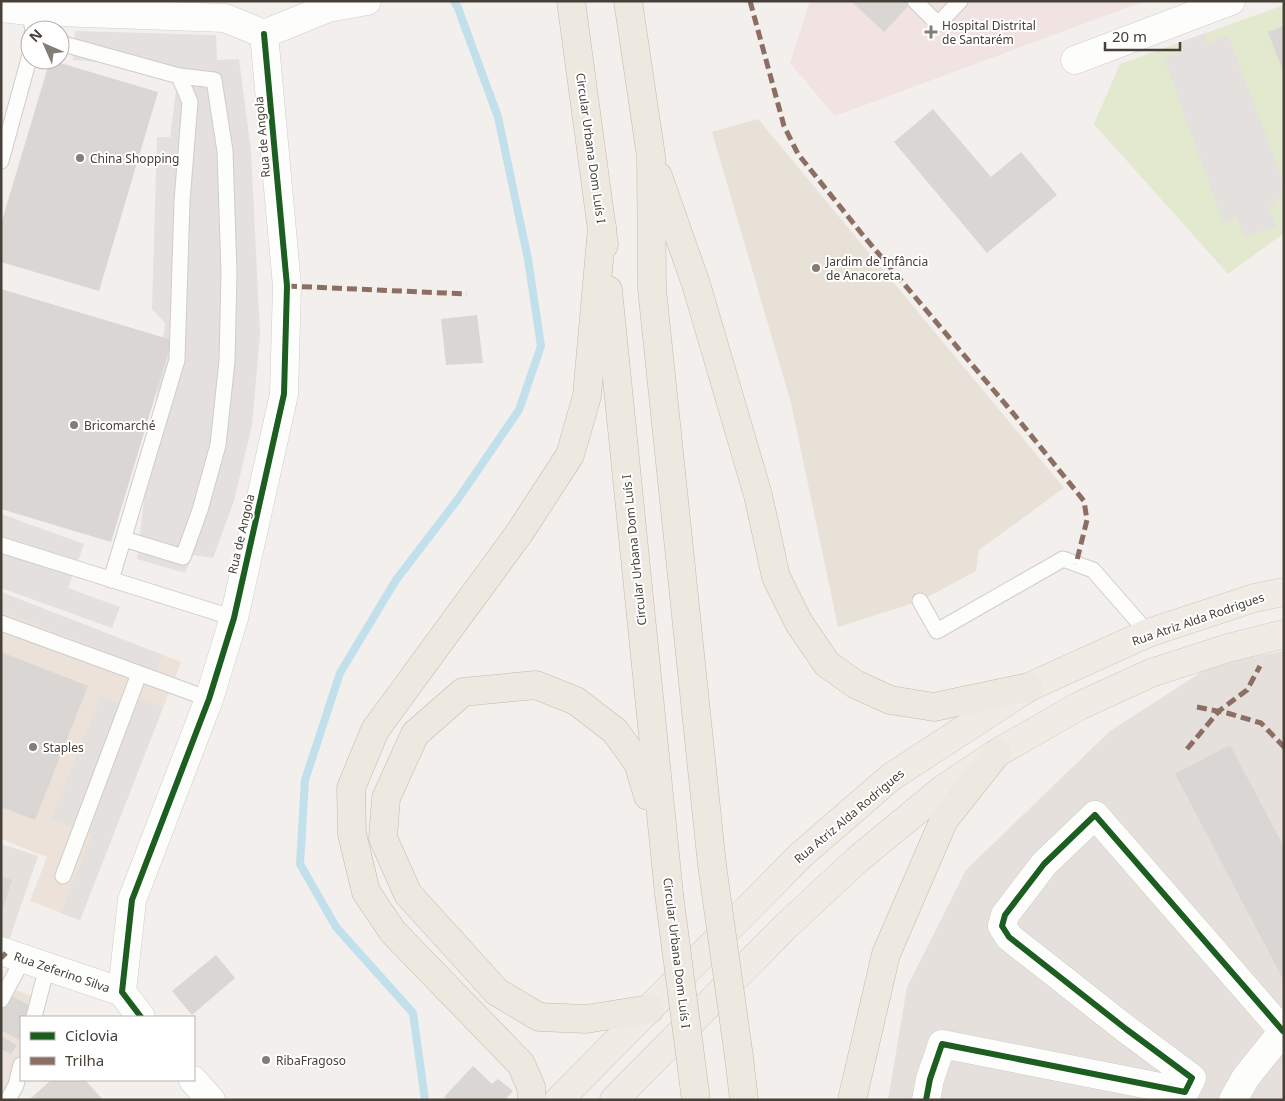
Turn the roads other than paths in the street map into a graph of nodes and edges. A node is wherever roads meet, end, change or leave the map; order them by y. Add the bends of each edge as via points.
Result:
1 (367, 1) edge
2 (570, 1) edge
3 (628, 1) edge
4 (915, 1) edge
5 (960, 1) edge
6 (1230, 1) edge
7 (1, 8) edge
8 (31, 20) edge
9 (264, 34) junction
10 (70, 46) edge
11 (1074, 60) dead end
12 (26, 70) edge
13 (180, 76) junction
14 (651, 156) junction
15 (1, 161) edge
16 (602, 227) junction
17 (124, 538) junction
18 (1, 545) edge
19 (111, 580) junction
20 (1284, 592) edge
21 (920, 600) dead end
22 (234, 618) junction
23 (1, 622) edge
24 (1148, 633) junction
25 (1284, 634) edge
26 (139, 674) junction
27 (1029, 687) junction
28 (209, 699) junction
29 (996, 753) junction
30 (664, 847) junction
31 (63, 876) dead end
32 (24, 959) edge
33 (122, 992) junction
34 (1, 1000) edge
35 (650, 1009) junction
36 (34, 1016) edge
37 (140, 1016) edge
38 (1283, 1031) edge
39 (20, 1069) edge
40 (194, 1081) edge
41 (6, 1096) edge
42 (210, 1100) edge
43 (532, 1100) edge
44 (559, 1100) edge
45 (614, 1100) edge
46 (696, 1100) edge
47 (744, 1100) edge
48 (852, 1100) edge
49 (926, 1100) edge
50 (1233, 1100) edge

1 - 9 street via 328,8
2 - 16 highway, Circular Urbana Dom Luís I
3 - 14 highway
4 - 5 lane via 938,24
6 - 11 street
7 - 8 street
8 - 9 street via 225,18
9 - 22 street, Rua de Angola via 287,286 284,394
10 - 13 lane
12 - 15 lane
13 - 17 lane via 190,102 182,201 177,360
13 - 17 lane via 214,80 225,151 227,361 218,445 183,557
14 - 27 highway via 696,284 758,495 776,577 798,624 827,664 855,684 890,700 934,707
14 - 47 highway, bridge via 652,289 712,865
16 - 30 highway, Circular Urbana Dom Luís I
16 - 43 highway via 587,396 570,455 520,532 375,730 351,788 352,834 366,892 393,932 521,1064 531,1087
17 - 19 lane
18 - 19 lane
19 - 22 lane
20 - 24 main road, Rua Atriz Alda Rodrigues via 1254,598
21 - 24 lane via 937,631 1063,559 1093,570
22 - 28 street, Rua de Angola
23 - 26 lane
24 - 27 main road, Rua Atriz Alda Rodrigues
25 - 29 main road via 1152,673 1079,706
26 - 28 lane
26 - 31 lane
27 - 35 main road, Rua Atriz Alda Rodrigues via 891,777 802,855
28 - 33 street, Rua de Angola via 132,900
29 - 45 main road via 943,789 857,860 785,927
29 - 48 highway via 944,820 886,954
30 - 35 highway via 638,763 615,731 576,701 536,685 462,692 415,734 386,798 383,838 408,894 498,992 539,1017 586,1019
30 - 46 highway, Circular Urbana Dom Luís I, bridge
32 - 33 street, Rua Zeferino Silva
32 - 34 lane
32 - 36 lane
33 - 37 street
35 - 44 main road, Rua Atriz Alda Rodrigues
38 - 49 street via 1095,814 1044,864 1005,915 1002,926 1009,937 1192,1078 1185,1092 942,1044
38 - 50 street via 1246,1077
39 - 41 lane via 16,1085
40 - 42 street

